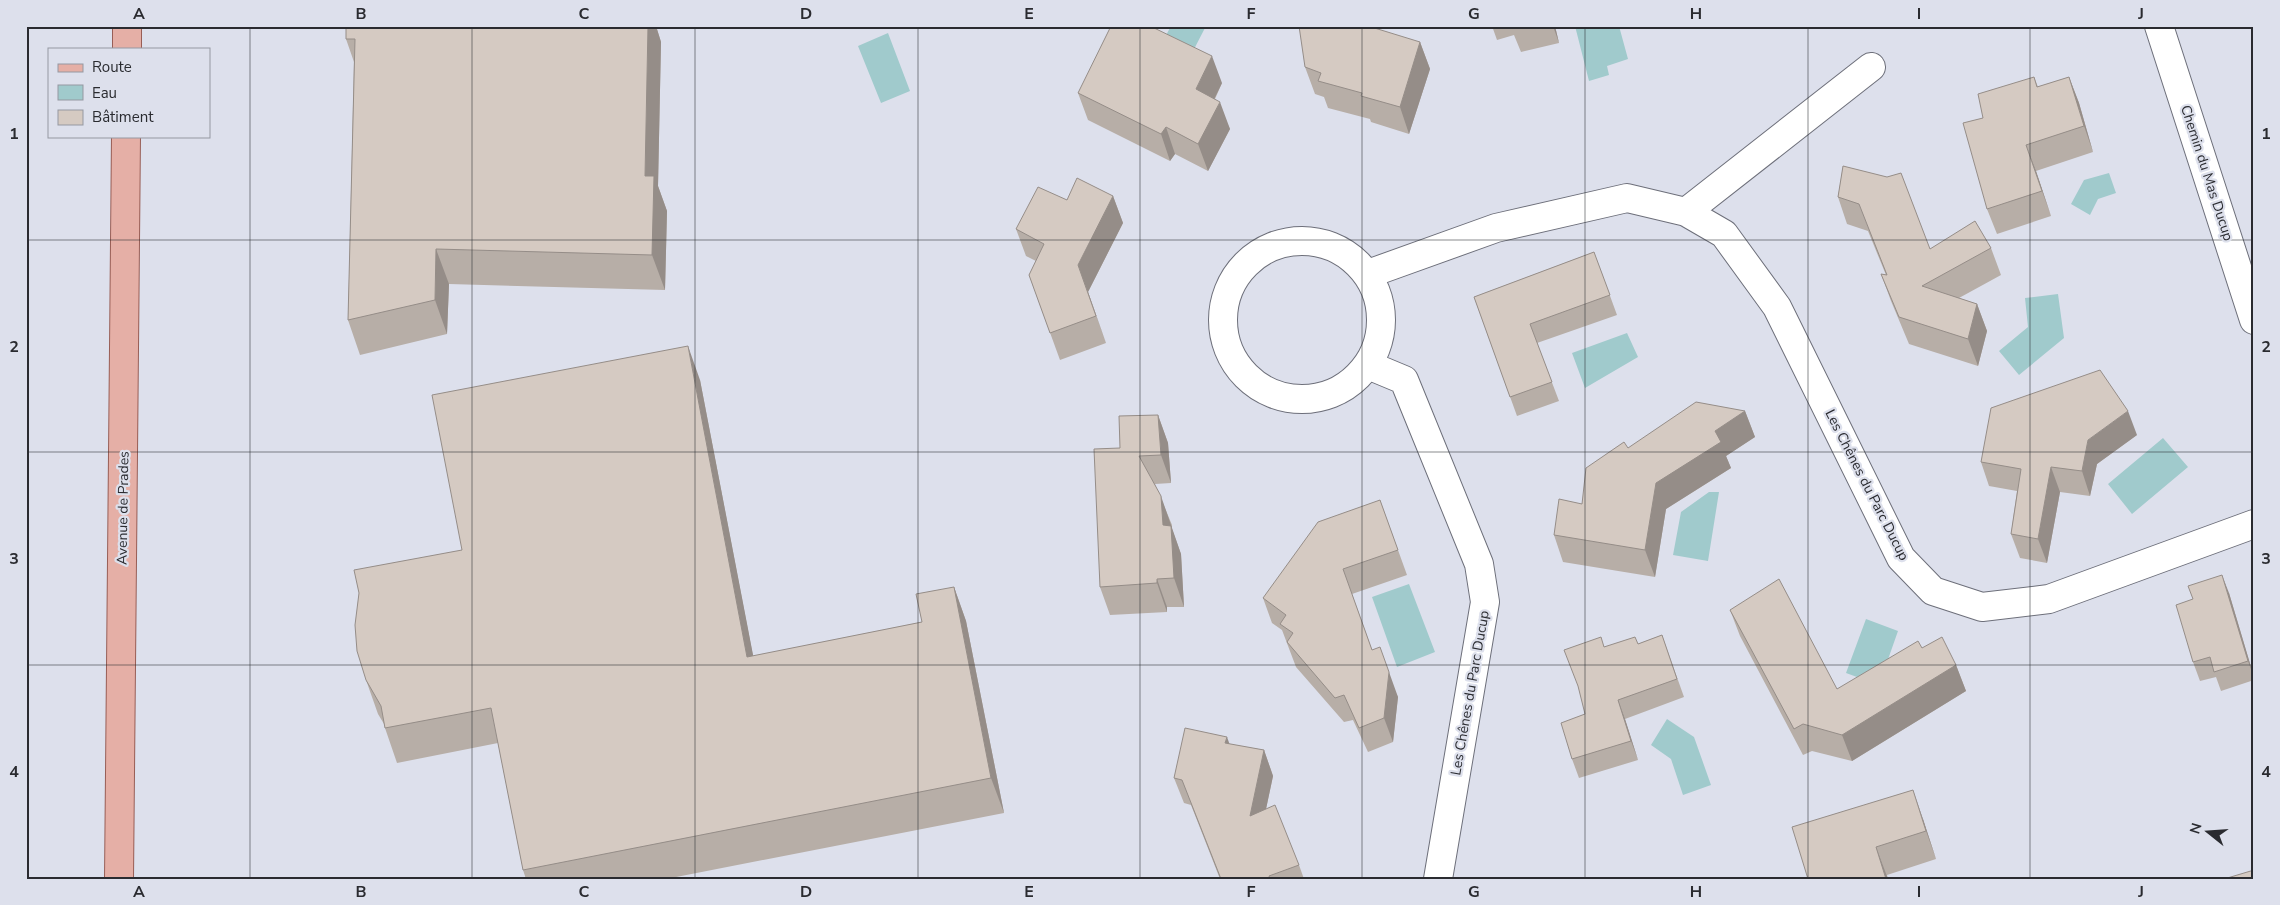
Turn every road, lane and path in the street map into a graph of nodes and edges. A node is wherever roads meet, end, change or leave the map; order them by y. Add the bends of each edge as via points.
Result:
1 (127, 26) edge
2 (2159, 26) edge
3 (127, 48) edge
4 (1871, 67) dead end
5 (126, 138) edge
6 (1686, 212) junction
7 (1368, 274) junction
8 (2254, 320) edge
9 (1368, 365) junction
10 (2254, 524) edge
11 (119, 879) edge
12 (1438, 879) edge

1 - 3 main road
2 - 8 street, Chemin du Mas Ducup
4 - 6 street
5 - 11 main road, Avenue de Prades
6 - 7 street, Les Chênes du Parc Ducup via 1626,198 1496,228
6 - 10 street, Les Chênes du Parc Ducup via 1724,234 1776,307 1901,558 1933,591 1982,606 2049,600
7 - 9 street via 1378,295 1382,319 1378,343
7 - 9 street via 1349,255 1325,243 1298,240 1272,246 1249,260 1233,282 1224,307 1224,334 1233,359 1250,380 1273,394 1299,399 1326,396 1350,384
9 - 12 street, Les Chênes du Parc Ducup via 1404,380 1479,564 1485,602

